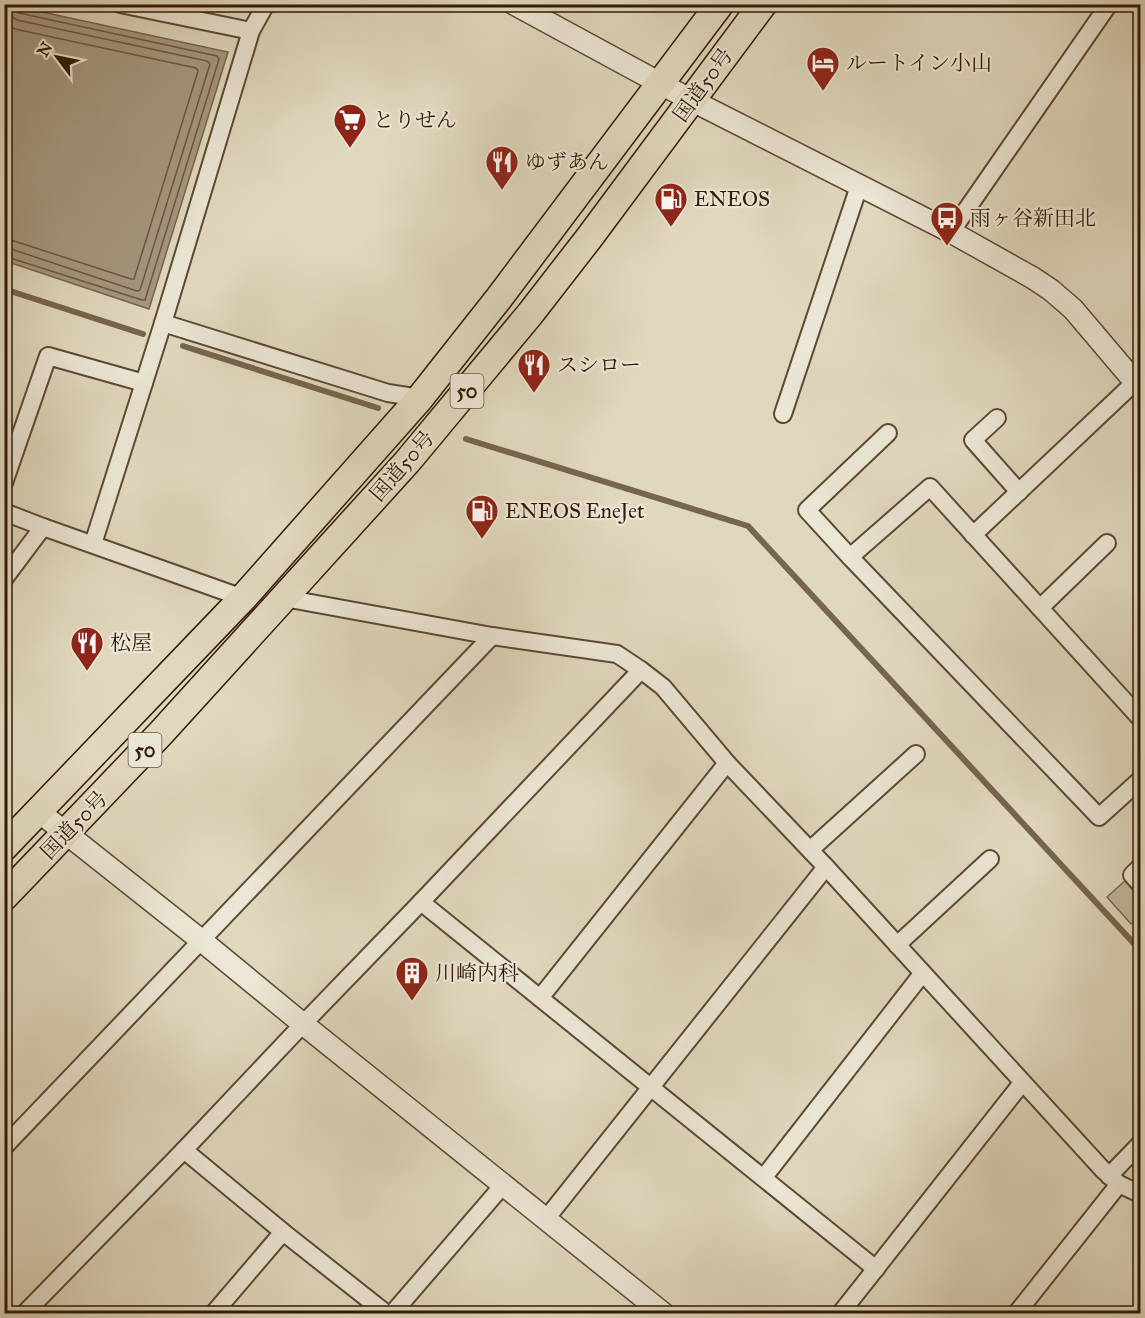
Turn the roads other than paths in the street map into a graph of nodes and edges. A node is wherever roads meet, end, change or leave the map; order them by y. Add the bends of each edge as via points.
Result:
1 (120, 4) edge
2 (266, 4) edge
3 (514, 4) edge
4 (720, 4) edge
5 (763, 4) edge
6 (1109, 4) edge
7 (251, 32) junction
8 (661, 84) junction
9 (691, 100) junction
10 (859, 186) junction
11 (951, 232) junction
12 (163, 323) junction
13 (144, 383) junction
14 (1138, 385) edge
15 (420, 398) junction
16 (783, 414) dead end
17 (997, 418) dead end
18 (888, 433) dead end
19 (4, 483) edge
20 (1018, 492) junction
21 (4, 512) edge
22 (43, 527) junction
23 (973, 535) junction
24 (1107, 543) dead end
25 (93, 544) junction
26 (850, 557) junction
27 (4, 579) edge
28 (243, 598) junction
29 (284, 598) junction
30 (1040, 608) junction
31 (492, 636) junction
32 (641, 670) junction
33 (1140, 718) edge
34 (916, 754) dead end
35 (727, 764) junction
36 (1140, 780) edge
37 (38, 811) junction
38 (66, 834) junction
39 (4, 847) edge
40 (810, 850) junction
41 (990, 859) dead end
42 (826, 867) junction
43 (1140, 867) edge
44 (1140, 884) edge
45 (4, 897) edge
46 (421, 902) junction
47 (202, 941) junction
48 (897, 945) junction
49 (922, 974) junction
50 (540, 998) junction
51 (303, 1024) junction
52 (1022, 1083) junction
53 (650, 1087) junction
54 (1140, 1144) edge
55 (4, 1147) edge
56 (184, 1150) junction
57 (764, 1177) junction
58 (1114, 1180) junction
59 (504, 1184) junction
60 (1140, 1194) edge
61 (546, 1219) junction
62 (283, 1232) junction
63 (876, 1269) junction
64 (659, 1312) edge
65 (24, 1314) edge
66 (213, 1314) edge
67 (387, 1314) edge
68 (392, 1314) edge
69 (840, 1314) edge
70 (1016, 1314) edge

1 - 7 street
2 - 7 street
3 - 8 street
4 - 8 highway, 国道50号 / 50
5 - 9 highway, 国道50号 / 50
6 - 11 street
7 - 12 street
8 - 9 street
8 - 15 highway, 国道50号 / 50
9 - 10 street
9 - 29 highway, 国道50号 / 50 via 530,314 407,462
10 - 11 street
10 - 16 street
11 - 14 street via 1051,290 1073,309
12 - 13 street
12 - 15 street via 388,393
13 - 19 street via 48,356
13 - 25 street
14 - 20 street
15 - 28 highway, 国道50号 / 50
17 - 20 street via 973,440
18 - 26 street via 807,510
20 - 23 street
21 - 22 street
22 - 25 street
22 - 27 street
23 - 26 street via 930,487
23 - 30 street
24 - 30 street
25 - 28 street
26 - 36 street via 1099,817
28 - 37 highway, 国道50号 / 50
29 - 31 street
29 - 38 highway, 国道50号 / 50
30 - 33 street
31 - 32 street via 617,654
31 - 47 street
32 - 35 street via 663,687
32 - 46 street
34 - 40 street
35 - 40 street
35 - 50 street
37 - 38 street
37 - 39 highway, 国道50号 / 50
38 - 45 highway, 国道50号 / 50
38 - 47 street
40 - 42 street
41 - 48 street
42 - 48 street
42 - 53 street
43 - 44 street via 1132,875
46 - 50 street
46 - 51 street
47 - 51 street
47 - 55 street
48 - 49 street
49 - 52 street
49 - 57 street
50 - 53 street
51 - 56 street
51 - 59 street
52 - 58 street
52 - 63 street
53 - 57 street
53 - 61 street
54 - 58 street
56 - 62 street
56 - 65 street
57 - 63 street
58 - 60 street
58 - 70 street
59 - 61 street
59 - 68 street
61 - 64 street
62 - 66 street
62 - 67 street
63 - 69 street

